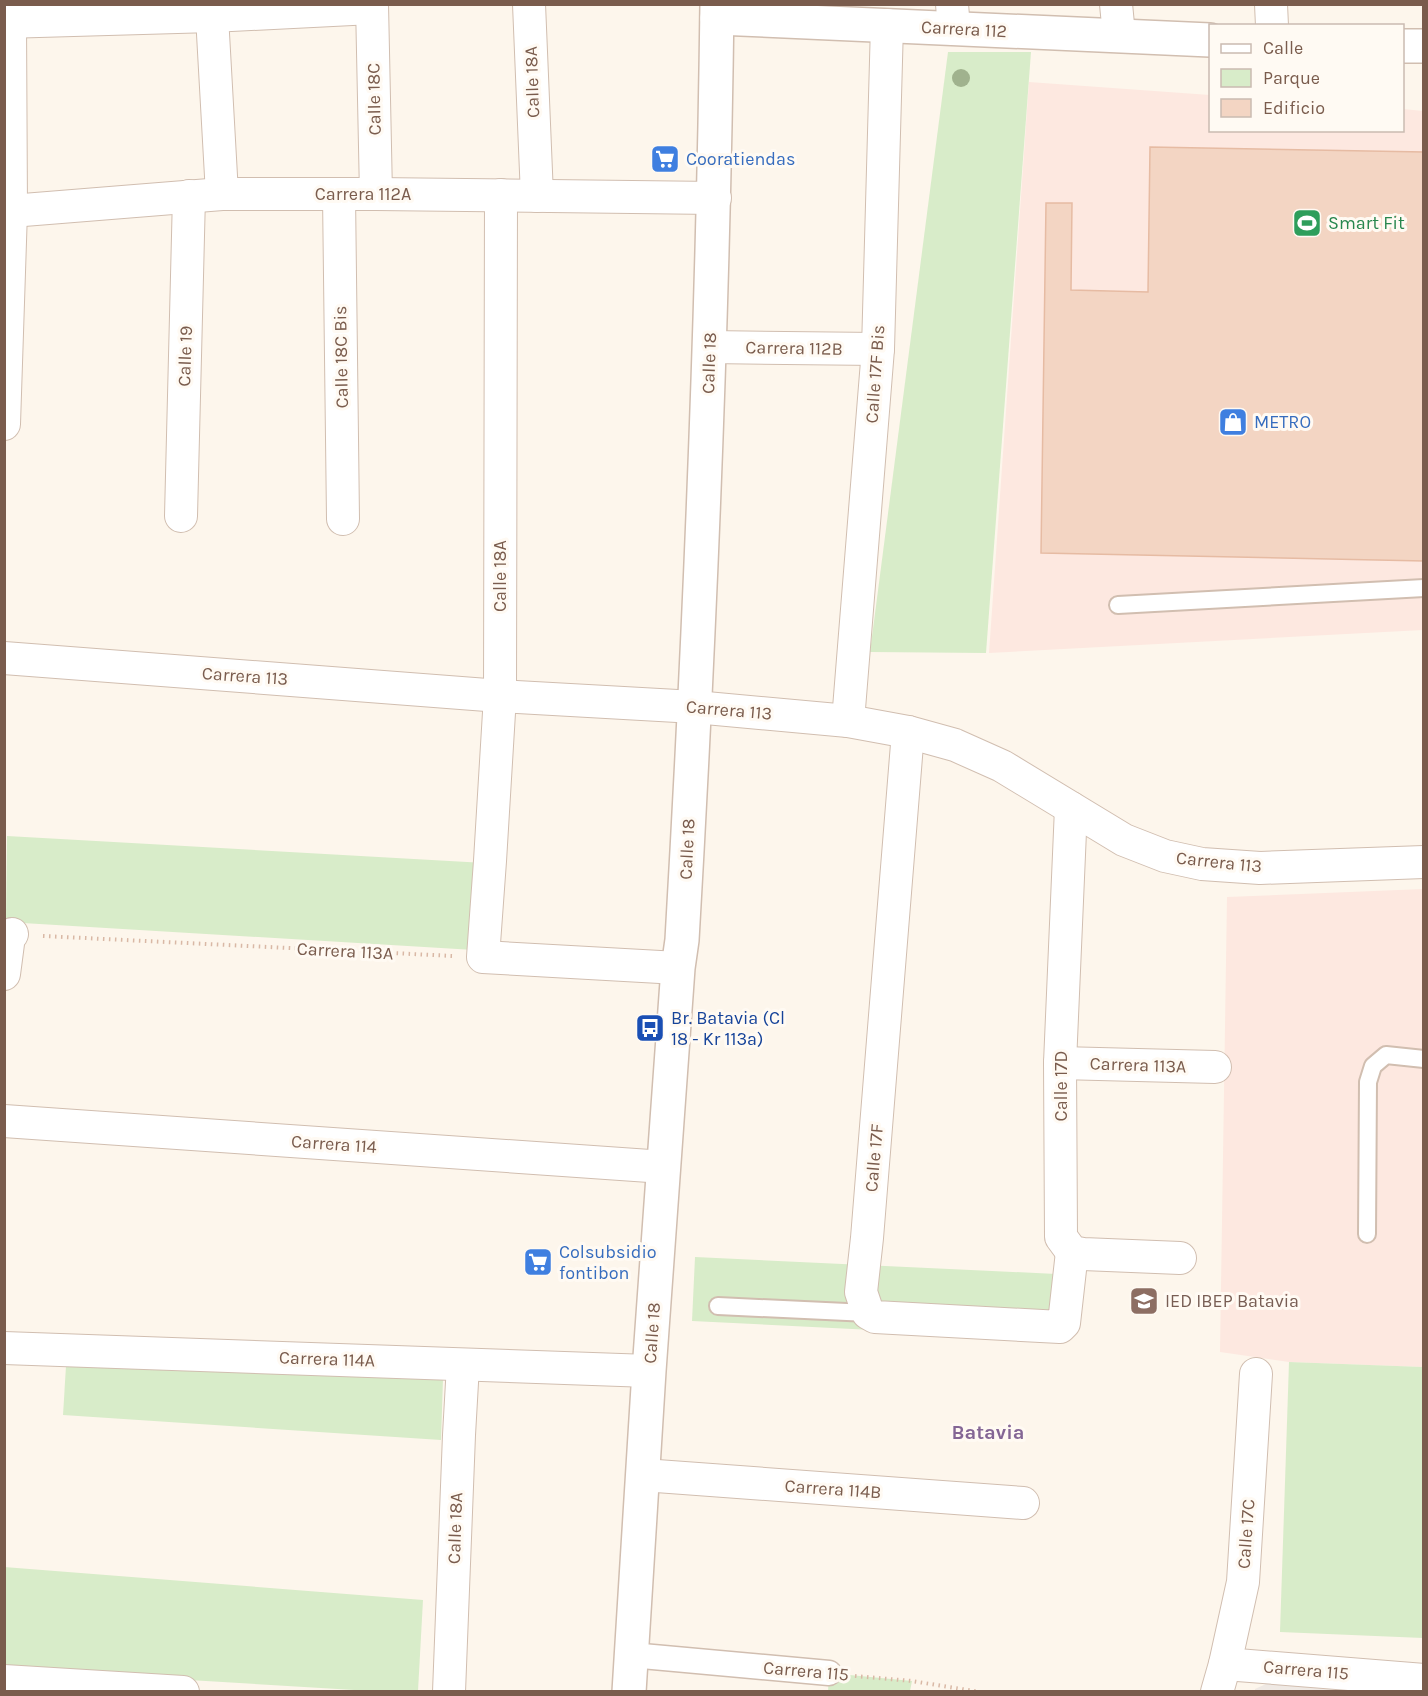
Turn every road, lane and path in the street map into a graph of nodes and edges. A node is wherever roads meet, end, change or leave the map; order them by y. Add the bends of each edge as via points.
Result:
1 (529, 4) edge
2 (1271, 4) edge
3 (372, 6) edge
4 (717, 11) edge
5 (9, 16) edge
6 (212, 16) junction
7 (953, 16) edge
8 (1117, 20) edge
9 (1272, 24) edge
10 (887, 25) junction
11 (1209, 40) edge
12 (1404, 46) edge
13 (1424, 46) edge
14 (222, 194) junction
15 (376, 194) junction
16 (339, 195) junction
17 (501, 195) junction
18 (189, 196) junction
19 (537, 196) junction
20 (715, 198) junction
21 (11, 211) junction
22 (710, 347) junction
23 (878, 349) junction
24 (5, 424) edge
25 (181, 516) dead end
26 (343, 519) dead end
27 (1424, 588) edge
28 (1118, 605) dead end
29 (4, 658) edge
30 (500, 696) junction
31 (695, 707) junction
32 (848, 721) junction
33 (908, 732) junction
34 (1071, 808) junction
35 (1424, 862) edge
36 (12, 934) joint
37 (483, 957) junction
38 (678, 968) junction
39 (4, 974) edge
40 (1424, 1059) edge
41 (1060, 1063) junction
42 (1215, 1067) dead end
43 (4, 1121) edge
44 (664, 1167) junction
45 (1366, 1234) dead end
46 (1072, 1251) junction
47 (1180, 1258) dead end
48 (718, 1306) dead end
49 (868, 1313) junction
50 (4, 1348) edge
51 (463, 1365) junction
52 (649, 1371) junction
53 (1256, 1374) dead end
54 (643, 1475) junction
55 (1023, 1503) dead end
56 (631, 1655) junction
57 (829, 1673) joint
58 (1221, 1678) edge
59 (1424, 1680) edge
60 (4, 1681) edge
61 (183, 1692) edge
62 (449, 1692) edge
63 (629, 1692) edge
64 (980, 1692) edge

1 - 19 street, Calle 18A
2 - 9 street
3 - 6 street
3 - 15 street, Calle 18C
4 - 10 street, Carrera 112
4 - 20 street, Calle 18
5 - 6 street
5 - 21 street
6 - 14 street
7 - 8 street, Carrera 112
7 - 10 street, Carrera 112
8 - 11 street, Carrera 112
10 - 23 street, Calle 17F Bis
12 - 13 street
14 - 16 street, Carrera 112A
14 - 18 street, Carrera 112A
15 - 16 street, Carrera 112A
15 - 17 street, Carrera 112A
16 - 26 street, Calle 18C Bis
17 - 19 street, Carrera 112A
17 - 30 street, Calle 18A
18 - 21 street, Carrera 112A
18 - 25 street, Calle 19
19 - 20 street, Carrera 112A
20 - 22 street, Calle 18
21 - 24 street
22 - 23 street, Carrera 112B
22 - 31 street, Calle 18
23 - 32 street, Calle 17F Bis
27 - 28 lane
29 - 30 street, Carrera 113
30 - 31 street, Carrera 113
30 - 37 street, Calle 18A
31 - 32 street, Carrera 113
31 - 38 street, Calle 18
32 - 33 street, Carrera 113
33 - 34 street, Carrera 113 via 955,745 1002,766
33 - 49 street, Calle 17F via 861,1292
34 - 35 street, Carrera 113 via 1124,840 1165,856 1202,864 1260,868
34 - 41 street, Calle 17D
36 - 37 path, Carrera 113A
36 - 39 street
37 - 38 street
38 - 44 street, Calle 18
40 - 45 lane via 1386,1055 1373,1066 1368,1082
41 - 42 street, Carrera 113A
41 - 46 street, Calle 17D via 1061,1237
43 - 44 street, Carrera 114
44 - 52 street, Calle 18
46 - 47 street
46 - 49 street via 1064,1323 1060,1327 875,1317
48 - 49 lane
50 - 51 street, Carrera 114A
51 - 52 street, Carrera 114A
51 - 62 street, Calle 18A
52 - 54 street, Calle 18
53 - 58 street, Calle 17C via 1243,1582
54 - 55 street, Carrera 114B
54 - 56 street, Calle 18
56 - 57 street, Carrera 115
56 - 63 street, Calle 18
57 - 64 path, Carrera 115
58 - 59 street, Carrera 115
60 - 61 street

